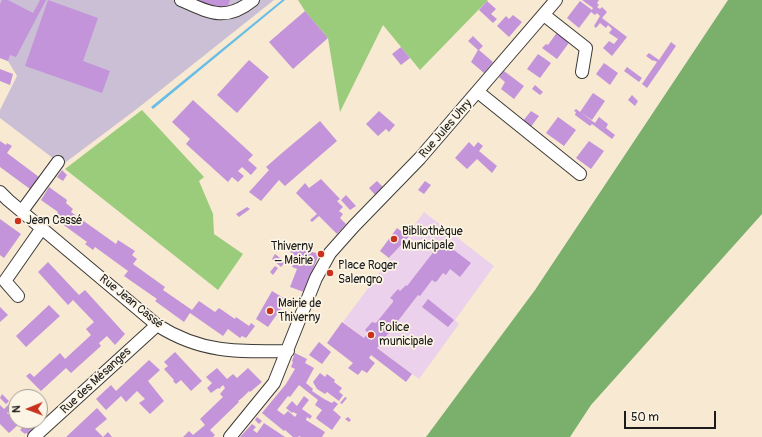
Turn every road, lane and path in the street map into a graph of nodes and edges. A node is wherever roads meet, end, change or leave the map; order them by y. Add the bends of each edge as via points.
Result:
1 (181, 0) edge
2 (253, 0) edge
3 (556, 0) edge
4 (544, 15) junction
5 (582, 72) dead end
6 (478, 92) junction
7 (58, 162) dead end
8 (580, 174) dead end
9 (0, 192) edge
10 (22, 211) junction
11 (42, 228) junction
12 (18, 296) dead end
13 (157, 325) junction
14 (288, 351) junction
15 (34, 437) edge
16 (230, 437) edge

1 - 2 street via 217,14 244,8
3 - 4 street, Rue Jules Uhry
4 - 5 street via 586,48
4 - 6 street, Rue Jules Uhry
6 - 8 street
6 - 14 street, Rue Jules Uhry via 417,163 330,253 316,278
7 - 10 street
9 - 10 street, Rue Jean Cassé
10 - 11 street, Rue Jean Cassé
11 - 12 street via 5,281
11 - 13 street, Rue Jean Cassé
13 - 14 street, Rue Jean Cassé via 189,342 217,349 242,352
13 - 15 street, Rue des Mésanges
14 - 16 street, Rue Jules Uhry via 274,384

